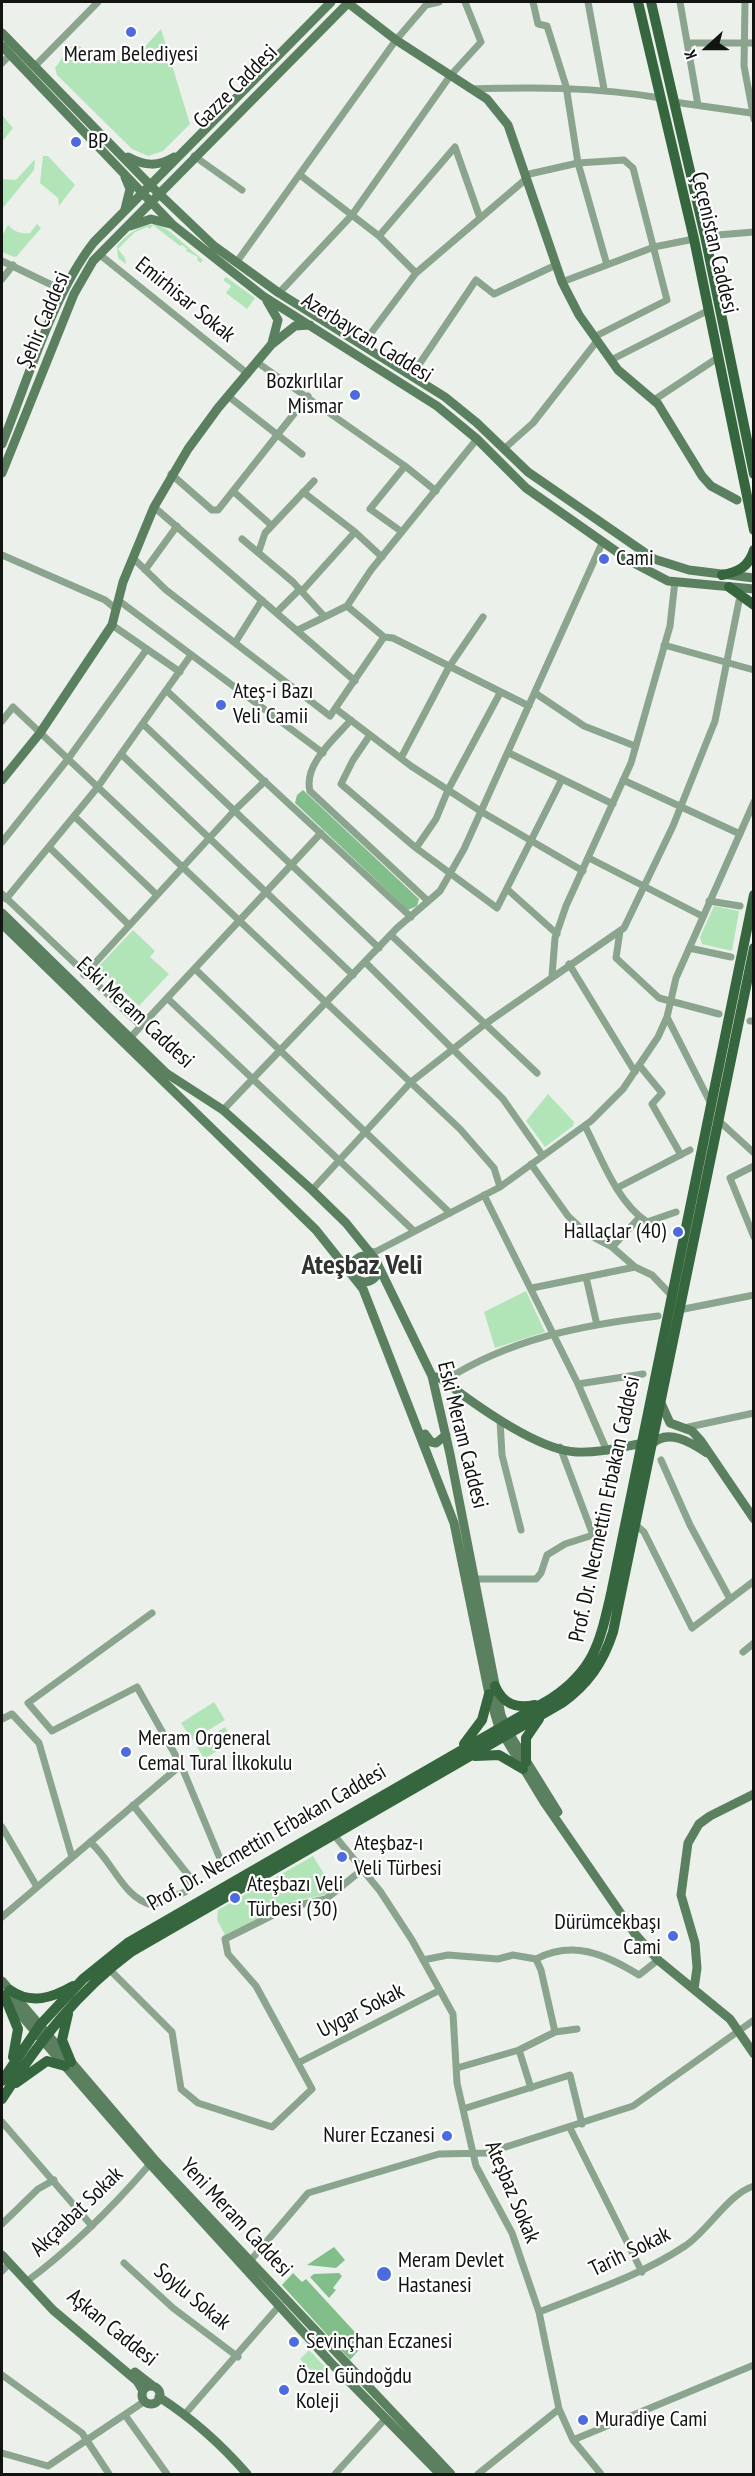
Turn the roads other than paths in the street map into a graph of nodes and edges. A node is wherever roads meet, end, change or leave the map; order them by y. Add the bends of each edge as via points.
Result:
1 (98, 2) edge
2 (332, 2) edge
3 (349, 2) edge
4 (439, 2) edge
5 (465, 2) edge
6 (533, 2) edge
7 (588, 2) edge
8 (638, 2) edge
9 (651, 2) edge
10 (680, 2) edge
11 (745, 2) edge
12 (322, 5) edge
13 (2, 33) edge
14 (396, 40) junction
15 (689, 43) junction
16 (749, 43) edge
17 (2, 46) edge
18 (9, 56) junction
19 (2, 63) edge
20 (35, 66) junction
21 (450, 76) junction
22 (566, 86) junction
23 (470, 88) junction
24 (604, 89) junction
25 (661, 98) junction
26 (674, 102) junction
27 (698, 105) junction
28 (752, 116) edge
29 (188, 147) junction
30 (120, 151) junction
31 (194, 156) junction
32 (578, 163) junction
33 (120, 169) junction
34 (300, 175) junction
35 (525, 177) junction
36 (155, 190) junction
37 (242, 190) dead end
38 (147, 197) junction
39 (352, 215) junction
40 (121, 216) junction
41 (480, 218) junction
42 (173, 225) junction
43 (120, 232) junction
44 (753, 232) edge
45 (379, 236) junction
46 (705, 236) junction
47 (694, 239) junction
48 (654, 247) junction
49 (99, 254) junction
50 (2, 261) edge
51 (236, 263) junction
52 (13, 265) junction
53 (556, 265) junction
54 (607, 265) junction
55 (416, 273) junction
56 (2, 279) edge
57 (562, 282) junction
58 (56, 287) dead end
59 (279, 293) junction
60 (263, 296) junction
61 (709, 310) junction
62 (311, 325) junction
63 (596, 339) junction
64 (271, 345) junction
65 (363, 345) junction
66 (719, 357) junction
67 (611, 360) junction
68 (258, 363) junction
69 (248, 374) junction
70 (412, 375) junction
71 (228, 396) junction
72 (308, 396) junction
73 (654, 400) junction
74 (278, 435) junction
75 (477, 439) junction
76 (2, 444) edge
77 (505, 448) junction
78 (302, 454) dead end
79 (405, 466) junction
80 (2, 472) edge
81 (171, 474) junction
82 (753, 474) edge
83 (314, 481) dead end
84 (436, 491) junction
85 (234, 492) junction
86 (303, 492) junction
87 (737, 500) dead end
88 (154, 507) junction
89 (272, 525) junction
90 (177, 526) junction
91 (753, 530) edge
92 (355, 532) junction
93 (402, 532) junction
94 (242, 539) dead end
95 (603, 541) junction
96 (753, 550) edge
97 (259, 551) junction
98 (2, 555) edge
99 (382, 557) junction
100 (133, 558) junction
101 (146, 570) junction
102 (722, 575) junction
103 (753, 578) edge
104 (675, 581) junction
105 (729, 586) junction
106 (753, 589) edge
107 (301, 590) junction
108 (262, 600) junction
109 (739, 601) dead end
110 (117, 605) junction
111 (753, 605) edge
112 (347, 606) junction
113 (277, 612) junction
114 (324, 616) junction
115 (483, 617) dead end
116 (112, 625) junction
117 (298, 630) junction
118 (384, 637) junction
119 (235, 643) junction
120 (664, 645) junction
121 (147, 649) junction
122 (191, 655) junction
123 (728, 663) junction
124 (449, 667) junction
125 (753, 670) edge
126 (180, 672) junction
127 (355, 681) junction
128 (167, 691) junction
129 (500, 693) junction
130 (535, 693) junction
131 (529, 706) junction
132 (336, 709) junction
133 (351, 720) junction
134 (2, 721) edge
135 (143, 724) junction
136 (40, 733) junction
137 (370, 735) junction
138 (636, 746) junction
139 (323, 753) junction
140 (509, 753) junction
141 (121, 754) junction
142 (401, 758) junction
143 (68, 759) junction
144 (562, 779) junction
145 (2, 780) edge
146 (624, 780) junction
147 (265, 781) junction
148 (97, 788) junction
149 (448, 790) junction
150 (753, 802) edge
151 (614, 804) junction
152 (681, 806) junction
153 (235, 810) junction
154 (482, 812) junction
155 (74, 816) junction
156 (321, 833) junction
157 (740, 834) junction
158 (208, 838) junction
159 (531, 841) junction
160 (2, 842) edge
161 (49, 847) junction
162 (416, 848) junction
163 (590, 858) junction
164 (293, 864) junction
165 (182, 867) junction
166 (583, 871) junction
167 (451, 873) junction
168 (645, 888) junction
169 (507, 889) junction
170 (267, 892) junction
171 (157, 895) junction
172 (753, 895) edge
173 (4, 897) edge
174 (428, 901) junction
175 (709, 901) junction
176 (740, 906) dead end
177 (2, 914) edge
178 (702, 916) junction
179 (411, 917) junction
180 (240, 921) junction
181 (2, 924) edge
182 (129, 925) junction
183 (620, 931) junction
184 (557, 934) junction
185 (391, 935) junction
186 (379, 948) junction
187 (689, 948) junction
188 (753, 948) edge
189 (731, 957) dead end
190 (752, 960) edge
191 (364, 962) junction
192 (569, 964) junction
193 (195, 969) junction
194 (84, 975) junction
195 (353, 975) junction
196 (552, 976) junction
197 (167, 999) junction
198 (669, 1001) junction
199 (327, 1003) junction
200 (719, 1014) dead end
201 (667, 1017) junction
202 (485, 1024) junction
203 (141, 1026) junction
204 (127, 1041) junction
205 (454, 1048) junction
206 (281, 1050) junction
207 (637, 1068) junction
208 (537, 1073) dead end
209 (253, 1079) junction
210 (411, 1082) junction
211 (710, 1102) junction
212 (223, 1110) junction
213 (718, 1120) junction
214 (585, 1126) junction
215 (366, 1130) junction
216 (690, 1150) dead end
217 (753, 1153) edge
218 (681, 1155) junction
219 (543, 1156) junction
220 (339, 1160) junction
221 (531, 1164) junction
222 (753, 1166) edge
223 (500, 1187) junction
224 (617, 1188) junction
225 (312, 1190) junction
226 (484, 1195) junction
227 (676, 1212) dead end
228 (450, 1213) junction
229 (640, 1217) junction
230 (414, 1232) junction
231 (753, 1237) edge
232 (612, 1247) junction
233 (369, 1251) junction
234 (635, 1267) junction
235 (586, 1277) junction
236 (532, 1288) junction
237 (753, 1295) edge
238 (671, 1296) junction
239 (679, 1310) junction
240 (658, 1316) dead end
241 (597, 1325) junction
242 (554, 1333) junction
243 (398, 1372) junction
244 (643, 1374) dead end
245 (432, 1377) junction
246 (444, 1381) junction
247 (578, 1384) junction
248 (660, 1401) junction
249 (753, 1413) edge
250 (500, 1420) junction
251 (684, 1428) junction
252 (446, 1435) junction
253 (639, 1444) junction
254 (651, 1445) junction
255 (560, 1447) junction
256 (607, 1451) junction
257 (710, 1455) junction
258 (661, 1460) dead end
259 (752, 1514) edge
260 (635, 1524) junction
261 (521, 1530) dead end
262 (474, 1579) junction
263 (753, 1581) edge
264 (730, 1599) junction
265 (152, 1613) dead end
266 (753, 1643) edge
267 (743, 1652) dead end
268 (492, 1690) junction
269 (552, 1698) junction
270 (545, 1713) junction
271 (2, 1719) edge
272 (504, 1731) junction
273 (459, 1756) junction
274 (180, 1765) junction
275 (524, 1766) junction
276 (753, 1794) edge
277 (134, 1805) junction
278 (2, 1827) edge
279 (334, 1835) junction
280 (90, 1842) junction
281 (72, 1857) junction
282 (221, 1861) dead end
283 (363, 1869) junction
284 (37, 1887) junction
285 (2, 1917) edge
286 (536, 1959) junction
287 (423, 1960) junction
288 (658, 1960) junction
289 (109, 1969) junction
290 (83, 1979) junction
291 (2, 1981) edge
292 (694, 1989) junction
293 (440, 1990) junction
294 (5, 1992) edge
295 (73, 2004) junction
296 (753, 2020) edge
297 (577, 2029) dead end
298 (739, 2030) junction
299 (41, 2032) junction
300 (555, 2032) junction
301 (519, 2050) junction
302 (753, 2054) edge
303 (298, 2063) junction
304 (68, 2064) junction
305 (457, 2068) junction
306 (10, 2069) junction
307 (5, 2085) edge
308 (531, 2088) junction
309 (2, 2099) edge
310 (463, 2109) junction
311 (2, 2122) edge
312 (582, 2124) junction
313 (570, 2128) junction
314 (474, 2155) junction
315 (150, 2164) junction
316 (54, 2180) junction
317 (753, 2186) edge
318 (2, 2224) edge
319 (92, 2226) junction
320 (2, 2255) edge
321 (250, 2261) junction
322 (124, 2263) dead end
323 (9, 2264) junction
324 (2, 2271) edge
325 (642, 2272) junction
326 (26, 2282) junction
327 (46, 2301) junction
328 (280, 2305) junction
329 (539, 2312) junction
330 (238, 2357) junction
331 (753, 2365) edge
332 (2, 2375) edge
333 (153, 2386) junction
334 (144, 2396) junction
335 (159, 2397) junction
336 (559, 2409) junction
337 (185, 2414) junction
338 (125, 2415) junction
339 (386, 2418) junction
340 (573, 2440) junction
341 (87, 2441) junction
342 (2, 2453) edge
343 (48, 2466) junction
344 (54, 2475) edge
345 (109, 2475) edge
346 (167, 2475) edge
347 (247, 2475) edge
348 (335, 2475) edge
349 (440, 2475) edge
350 (451, 2475) edge
351 (478, 2475) edge
352 (601, 2475) edge

1 - 20 street
2 - 12 street, Gazze Caddesi
3 - 14 street
3 - 31 street, Gazze Caddesi
4 - 14 street via 426,5
5 - 21 street via 481,42
6 - 22 street via 538,24 548,26
7 - 24 street
8 - 25 main road, Çeçenistan Caddesi
9 - 26 main road, Çeçenistan Caddesi
10 - 15 street
11 - 16 street
12 - 29 street, Gazze Caddesi
13 - 20 street, Azerbaycan Caddesi
14 - 21 street
14 - 34 street
15 - 16 street
15 - 27 street
16 - 28 street via 744,66
17 - 18 street, Azerbaycan Caddesi
18 - 19 street
18 - 33 street, Azerbaycan Caddesi
20 - 30 street, Azerbaycan Caddesi
21 - 23 street
21 - 39 street
22 - 23 street
22 - 24 street
22 - 32 street
23 - 35 street via 487,99 508,125
24 - 25 street
25 - 47 main road, Çeçenistan Caddesi
26 - 27 street
26 - 46 main road, Çeçenistan Caddesi
27 - 28 street
29 - 30 street via 155,165
29 - 36 street, Gazze Caddesi
30 - 36 street, Azerbaycan Caddesi
31 - 36 street, Gazze Caddesi
31 - 37 street
32 - 35 street
32 - 48 street via 624,160 633,168
32 - 54 street
33 - 38 street, Azerbaycan Caddesi
33 - 40 street via 130,189 129,202
34 - 39 street
34 - 51 street
35 - 41 street
35 - 53 street
36 - 38 street, Gazze Caddesi
36 - 51 street, Azerbaycan Caddesi
38 - 40 street, Şehir Caddesi
38 - 42 street, Azerbaycan Caddesi
38 - 43 street, Şehir Caddesi
39 - 45 street
39 - 59 street
40 - 76 street, Şehir Caddesi via 94,242 69,279
41 - 45 street via 455,147
41 - 55 street
42 - 43 street via 151,219
42 - 60 street, Azerbaycan Caddesi
43 - 49 street, Şehir Caddesi
44 - 46 street
45 - 55 street
46 - 82 main road, Çeçenistan Caddesi
47 - 48 street
47 - 61 main road, Çeçenistan Caddesi
48 - 54 street
48 - 63 street via 667,300
49 - 69 street, Emirhisar Sokak
49 - 80 street, Şehir Caddesi via 74,294
50 - 52 street
51 - 59 street, Azerbaycan Caddesi
52 - 56 street
52 - 58 street
53 - 57 street
53 - 70 street via 494,294 476,280
54 - 57 street
55 - 65 street
57 - 63 street
59 - 65 street, Azerbaycan Caddesi
60 - 62 street, Azerbaycan Caddesi
60 - 64 street via 278,320
61 - 66 main road, Çeçenistan Caddesi
61 - 67 street
62 - 64 street via 295,326
62 - 75 street, Azerbaycan Caddesi via 428,400
63 - 67 street
63 - 77 street via 533,423
64 - 68 street
65 - 70 street, Azerbaycan Caddesi
66 - 73 street
66 - 91 main road, Çeçenistan Caddesi
67 - 73 street
68 - 69 street
68 - 72 street
69 - 71 street
70 - 77 street, Azerbaycan Caddesi
71 - 74 street
71 - 81 street
72 - 74 street
72 - 79 street
73 - 87 street via 702,476 711,486
74 - 78 street
74 - 85 street
75 - 84 street
75 - 95 street, Azerbaycan Caddesi via 526,488
77 - 102 street, Azerbaycan Caddesi via 542,483 654,559
79 - 84 street
79 - 93 street via 370,509
81 - 85 street via 215,512
81 - 88 street
83 - 86 street
84 - 93 street
85 - 89 street
86 - 89 street
86 - 92 street
88 - 90 street
88 - 100 street
89 - 97 street
90 - 101 street
90 - 108 street
92 - 99 street
92 - 107 street
93 - 99 street
94 - 97 street
95 - 104 street, Azerbaycan Caddesi via 630,561
95 - 130 street
96 - 102 main road via 742,569
97 - 107 street
98 - 110 street
99 - 112 street
100 - 101 street
100 - 110 street
101 - 119 street
102 - 103 street, Azerbaycan Caddesi
104 - 105 street, Azerbaycan Caddesi
104 - 120 street
105 - 106 street, Azerbaycan Caddesi
105 - 111 main road
107 - 113 street
107 - 114 street
108 - 113 street
108 - 119 street
109 - 123 street
110 - 116 street
110 - 122 street
112 - 114 street
112 - 118 street
113 - 117 street
114 - 117 street
115 - 124 street
116 - 121 street
116 - 136 street
117 - 127 street
118 - 124 street
118 - 127 street
119 - 132 street via 330,716
120 - 123 street
120 - 138 street
121 - 126 street
121 - 143 street
122 - 126 street
122 - 139 street
123 - 125 street
123 - 152 street via 715,721
124 - 129 street
124 - 142 street
126 - 128 street
127 - 132 street
128 - 135 street
128 - 147 street
129 - 131 street
129 - 149 street
130 - 131 street
130 - 138 street via 584,726
131 - 140 street
132 - 133 street
133 - 137 street
133 - 139 street
134 - 136 street via 13,707
135 - 141 street
135 - 153 street
136 - 143 street
136 - 145 street
137 - 142 street
137 - 162 street via 341,784
138 - 146 street
139 - 174 street via 308,782 310,791
140 - 144 street
140 - 154 street
141 - 148 street
141 - 158 street
142 - 149 street
143 - 148 street
143 - 160 street
144 - 151 street
144 - 159 street
146 - 151 street
146 - 152 street
147 - 153 street
147 - 156 street
148 - 155 street
148 - 165 street
149 - 154 street
149 - 162 street via 436,819
150 - 157 street
151 - 163 street
152 - 157 street
152 - 168 street
153 - 158 street
153 - 164 street
154 - 159 street
154 - 167 street
155 - 161 street
155 - 171 street
156 - 164 street
156 - 179 street
157 - 175 street
158 - 165 street
158 - 170 street
159 - 166 street
159 - 169 street
161 - 173 street
161 - 182 street
162 - 167 street
163 - 166 street
163 - 168 street
164 - 170 street
164 - 186 street
165 - 171 street
165 - 180 street
166 - 184 street
167 - 169 street via 497,908
167 - 174 street
168 - 178 street
168 - 183 street
169 - 184 street
170 - 180 street
170 - 195 street
171 - 182 street
172 - 211 main road, Prof. Dr. Necmettin Erbakan Caddesi
173 - 194 street
174 - 179 street
175 - 176 street
175 - 178 street
177 - 204 street, Eski Meram Caddesi
178 - 187 street
179 - 185 street
180 - 193 street
180 - 199 street
181 - 204 street, Eski Meram Caddesi
182 - 194 street
183 - 192 street
183 - 198 street via 616,958 652,994
184 - 196 street
185 - 186 street
185 - 202 street
186 - 191 street
187 - 189 street
187 - 198 street
188 - 190 main road, Prof. Dr. Necmettin Erbakan Caddesi
190 - 213 main road, Prof. Dr. Necmettin Erbakan Caddesi
191 - 195 street
191 - 205 street
192 - 196 street
192 - 207 street
193 - 197 street
193 - 206 street
194 - 203 street
195 - 199 street
196 - 202 street
197 - 203 street
197 - 209 street
198 - 200 street
198 - 201 street
199 - 206 street
199 - 210 street
201 - 207 street
201 - 211 street
202 - 205 street
202 - 208 street
203 - 204 street
204 - 212 street, Eski Meram Caddesi via 172,1079
204 - 243 street, Eski Meram Caddesi via 316,1230 369,1300
205 - 210 street
205 - 219 street via 503,1099
206 - 209 street
206 - 215 street
207 - 214 street via 623,1089
207 - 218 street via 662,1093 652,1104
209 - 212 street
209 - 220 street
210 - 215 street
210 - 223 street via 494,1168
211 - 238 main road, Prof. Dr. Necmettin Erbakan Caddesi
212 - 225 street, Eski Meram Caddesi
213 - 217 street
213 - 239 main road, Prof. Dr. Necmettin Erbakan Caddesi
214 - 219 street
214 - 224 street
215 - 220 street
215 - 228 street
216 - 218 street
218 - 224 street
219 - 221 street
220 - 225 street
220 - 230 street
221 - 223 street
221 - 232 street via 568,1216 587,1234
222 - 231 street via 730,1178
223 - 226 street
224 - 229 street
225 - 233 street, Eski Meram Caddesi
226 - 228 street
226 - 236 street
227 - 229 street via 647,1222
228 - 230 street
229 - 232 street
230 - 233 street via 375,1252
232 - 234 street
233 - 245 street, Eski Meram Caddesi
234 - 235 street
234 - 238 street via 652,1275
235 - 236 street
235 - 241 street
236 - 242 street
237 - 239 street
238 - 253 main road, Prof. Dr. Necmettin Erbakan Caddesi
239 - 248 main road, Prof. Dr. Necmettin Erbakan Caddesi
240 - 241 street
241 - 242 street
242 - 246 street via 500,1350
242 - 247 street
243 - 252 street via 427,1439 436,1443
243 - 268 street, Eski Meram Caddesi via 454,1522
244 - 247 street
245 - 246 street
245 - 252 street, Eski Meram Caddesi
246 - 250 street
247 - 256 street
248 - 251 street via 670,1423
248 - 254 main road, Prof. Dr. Necmettin Erbakan Caddesi
249 - 251 street
250 - 255 street
250 - 261 street via 502,1455
251 - 257 street via 697,1436
252 - 262 street, Eski Meram Caddesi
253 - 256 street
253 - 269 main road, Prof. Dr. Necmettin Erbakan Caddesi via 600,1640 579,1676
254 - 257 street via 661,1437 673,1437
254 - 260 main road, Prof. Dr. Necmettin Erbakan Caddesi
255 - 256 street via 573,1452
255 - 262 street via 593,1535 547,1555 536,1579
257 - 259 street
258 - 264 street
260 - 264 street via 645,1532 692,1628
260 - 270 main road, Prof. Dr. Necmettin Erbakan Caddesi via 604,1658 584,1686
262 - 268 street, Eski Meram Caddesi
263 - 264 street
265 - 274 street via 28,1703 52,1731 137,1687
266 - 267 street
268 - 269 main road via 515,1706
268 - 272 street, Eski Meram Caddesi
268 - 273 main road via 480,1724
269 - 272 main road, Prof. Dr. Necmettin Erbakan Caddesi
270 - 272 main road, Prof. Dr. Necmettin Erbakan Caddesi
270 - 275 main road via 528,1732
271 - 281 street via 12,1714 39,1743
272 - 273 main road, Prof. Dr. Necmettin Erbakan Caddesi
272 - 275 street, Eski Meram Caddesi
273 - 275 main road via 493,1754
273 - 279 main road, Prof. Dr. Necmettin Erbakan Caddesi
273 - 290 main road, Prof. Dr. Necmettin Erbakan Caddesi via 155,1924
274 - 277 street
274 - 282 street
275 - 288 street, Eski Meram Caddesi via 636,1934
276 - 292 street via 699,1824 688,1843 681,1894 696,1949
277 - 280 street
277 - 280 street via 189,1876 185,1892 147,1904 137,1898
278 - 284 street
279 - 283 street, Ateşbaz Sokak
279 - 289 main road, Prof. Dr. Necmettin Erbakan Caddesi via 153,1939
280 - 281 street
281 - 284 street
283 - 287 street, Ateşbaz Sokak
283 - 303 street via 326,1899 289,1907 225,1939 228,1954 256,1986
284 - 285 street
286 - 287 street via 447,1955
286 - 288 street via 572,1948 623,1965 639,1975
286 - 300 street
287 - 293 street, Ateşbaz Sokak
288 - 292 street, Eski Meram Caddesi
289 - 295 main road, Prof. Dr. Necmettin Erbakan Caddesi
289 - 303 street via 172,2031 181,2089 198,2103 272,2127 312,2089
290 - 294 main road via 46,1999
290 - 299 main road, Prof. Dr. Necmettin Erbakan Caddesi
291 - 294 street, Yeni Meram Caddesi
292 - 298 street, Eski Meram Caddesi
293 - 303 street, Uygar Sokak
293 - 305 street, Ateşbaz Sokak via 455,2021
294 - 299 street, Yeni Meram Caddesi
294 - 306 main road via 18,2029
295 - 299 main road, Prof. Dr. Necmettin Erbakan Caddesi
295 - 304 main road via 62,2033
296 - 298 street
297 - 300 street
298 - 302 street, Eski Meram Caddesi
298 - 312 street via 633,2106
299 - 304 street, Yeni Meram Caddesi
299 - 306 main road, Prof. Dr. Necmettin Erbakan Caddesi
299 - 307 main road, Prof. Dr. Necmettin Erbakan Caddesi
300 - 301 street
301 - 305 street
301 - 308 street
304 - 307 main road via 52,2060 41,2063
304 - 315 street, Yeni Meram Caddesi
304 - 321 street, Yeni Meram Caddesi
305 - 310 street, Ateşbaz Sokak
306 - 307 main road, Prof. Dr. Necmettin Erbakan Caddesi
307 - 309 main road, Prof. Dr. Necmettin Erbakan Caddesi
308 - 310 street
308 - 312 street via 570,2075
310 - 314 street, Ateşbaz Sokak
311 - 316 street
312 - 313 street
313 - 314 street
313 - 325 street
314 - 321 street via 457,2152 429,2156 308,2193
314 - 329 street, Ateşbaz Sokak via 476,2166 512,2233
315 - 319 street, Akçaabat Sokak
315 - 328 street, Yeni Meram Caddesi
316 - 318 street via 38,2189
316 - 319 street
317 - 325 street, Tarih Sokak via 687,2245
319 - 326 street, Akçaabat Sokak
320 - 323 street, Aşkan Caddesi
321 - 350 street, Yeni Meram Caddesi
322 - 330 street, Soylu Sokak via 173,2308
323 - 324 street
323 - 326 street, Aşkan Caddesi
325 - 329 street, Tarih Sokak
326 - 327 street, Aşkan Caddesi
327 - 333 street, Aşkan Caddesi
327 - 334 street, Aşkan Caddesi via 137,2381
328 - 330 street
328 - 339 street, Yeni Meram Caddesi
329 - 336 street, Ateşbaz Sokak
330 - 337 street
331 - 340 street
332 - 341 street via 69,2423
333 - 334 street
333 - 335 street
334 - 335 street via 153,2403
334 - 338 street
335 - 337 street, Aşkan Caddesi
336 - 340 street, Ateşbaz Sokak
336 - 351 street
337 - 347 street, Aşkan Caddesi via 221,2445
338 - 341 street
338 - 346 street
339 - 348 street
339 - 349 street, Yeni Meram Caddesi
340 - 352 street, Ateşbaz Sokak
341 - 343 street
341 - 345 street
342 - 343 street
343 - 344 street

